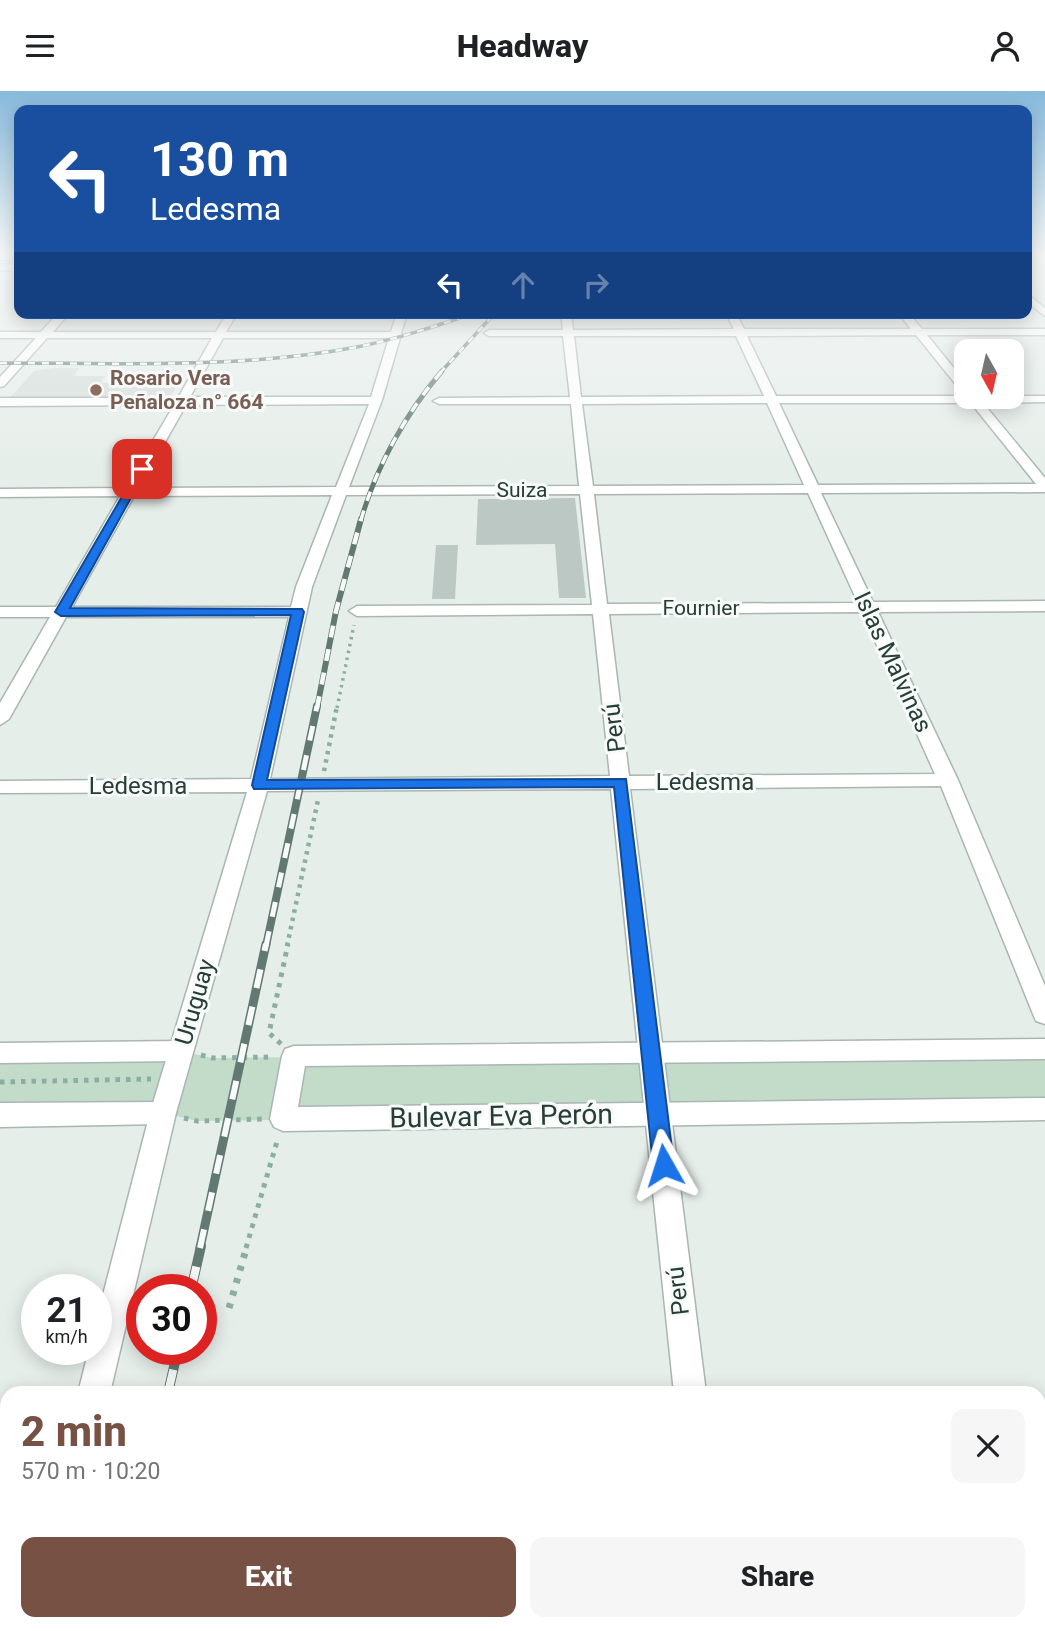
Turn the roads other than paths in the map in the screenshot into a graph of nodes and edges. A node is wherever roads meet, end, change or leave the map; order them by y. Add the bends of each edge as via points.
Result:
1 (50, 328) edge
2 (223, 328) edge
3 (399, 328) edge
4 (532, 328) edge
5 (568, 328) edge
6 (651, 328) edge
7 (738, 328) edge
8 (915, 328) edge
9 (740, 333) junction
10 (919, 333) junction
11 (1045, 333) edge
12 (398, 334) junction
13 (489, 334) dead end
14 (0, 335) edge
15 (44, 335) junction
16 (219, 335) junction
17 (954, 376) edge
18 (0, 384) edge
19 (954, 395) edge
20 (1024, 398) edge
21 (1045, 399) edge
22 (376, 400) junction
23 (771, 400) junction
24 (181, 401) junction
25 (439, 401) dead end
26 (576, 401) junction
27 (0, 402) edge
28 (981, 409) edge
29 (1045, 488) edge
30 (813, 489) junction
31 (587, 490) junction
32 (343, 491) junction
33 (0, 492) edge
34 (130, 492) junction
35 (1045, 606) edge
36 (867, 607) junction
37 (600, 609) junction
38 (357, 611) road end
39 (0, 612) edge
40 (61, 612) junction
41 (298, 612) junction
42 (0, 719) edge
43 (948, 780) junction
44 (620, 783) junction
45 (259, 785) junction
46 (0, 787) edge
47 (1045, 1014) edge
48 (1045, 1049) edge
49 (181, 1051) junction
50 (0, 1053) edge
51 (651, 1053) junction
52 (1045, 1109) edge
53 (163, 1113) junction
54 (658, 1114) junction
55 (0, 1115) edge
56 (96, 1386) edge
57 (689, 1386) edge

1 - 15 street
2 - 16 street
3 - 12 street
4 - 13 street
5 - 26 street, Perú
6 - 9 street
7 - 9 street, Islas Malvinas
8 - 10 street
9 - 10 street
9 - 23 street, Islas Malvinas
10 - 11 street
10 - 17 street
12 - 16 street
12 - 22 street
14 - 15 street
15 - 16 street
15 - 18 street
16 - 24 street
19 - 23 street
20 - 21 street
22 - 24 street
22 - 32 street
23 - 26 street
23 - 30 street, Islas Malvinas
24 - 27 street
24 - 34 street
25 - 26 street
26 - 31 street, Perú
28 - 29 street
29 - 30 street, Suiza
30 - 31 street, Suiza
30 - 36 street, Islas Malvinas
31 - 32 street, Suiza
31 - 37 street, Perú
32 - 34 street, Suiza
32 - 41 street, Uruguay
33 - 34 street, Suiza
34 - 40 street
35 - 36 street, Fournier
36 - 37 street, Fournier
36 - 43 street, Islas Malvinas
37 - 38 street, Fournier
37 - 44 street, Perú
39 - 40 street
40 - 41 street
40 - 42 street
41 - 45 street, Uruguay
43 - 44 street, Ledesma
43 - 47 street, Islas Malvinas
44 - 45 street, Ledesma
44 - 51 street, Perú
45 - 46 street, Ledesma
45 - 49 street, Uruguay
48 - 51 street
49 - 50 street
49 - 53 street, Uruguay
51 - 54 street, Perú
51 - 54 street, Bulevar Eva Perón via 294,1056 283,1119
52 - 54 street, Bulevar Eva Perón
53 - 55 street
53 - 56 street, Uruguay
54 - 57 street, Perú

